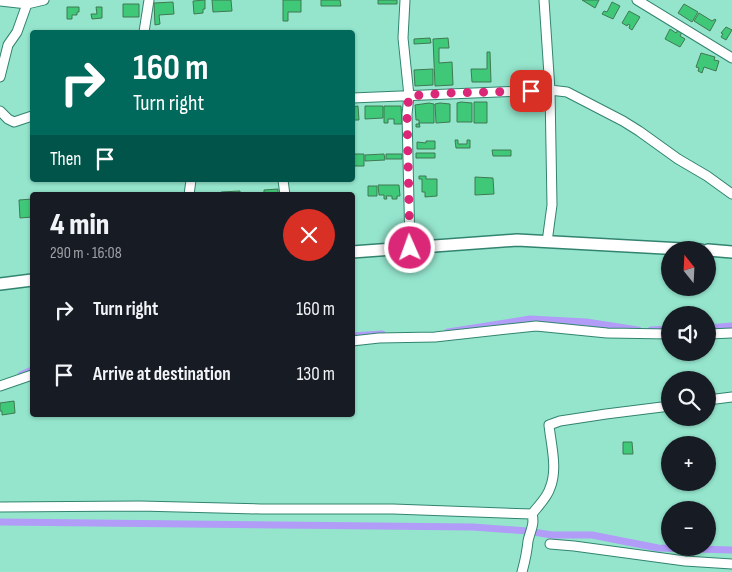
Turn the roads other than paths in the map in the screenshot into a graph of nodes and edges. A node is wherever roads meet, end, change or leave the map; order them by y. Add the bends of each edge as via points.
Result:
1 (44, 0) edge
2 (149, 0) edge
3 (405, 0) edge
4 (544, 0) edge
5 (637, 0) edge
6 (0, 1) edge
7 (26, 4) junction
8 (144, 30) edge
9 (732, 58) edge
10 (0, 77) edge
11 (550, 90) junction
12 (409, 96) junction
13 (355, 98) edge
14 (0, 111) edge
15 (30, 117) edge
16 (732, 194) edge
17 (547, 242) junction
18 (410, 248) junction
19 (661, 248) edge
20 (716, 251) edge
21 (355, 252) edge
22 (732, 252) edge
23 (30, 280) edge
24 (0, 284) edge
25 (732, 333) edge
26 (661, 334) edge
27 (716, 334) edge
28 (355, 341) edge
29 (30, 376) edge
30 (0, 386) edge
31 (732, 397) edge
32 (716, 399) edge
33 (661, 407) edge
34 (0, 507) edge
35 (532, 514) junction
36 (550, 544) dead end
37 (732, 564) edge
38 (522, 572) edge

1 - 7 street
2 - 8 street
3 - 12 street via 403,38
4 - 11 street
5 - 9 street
6 - 7 street
7 - 10 street via 17,32 8,45
11 - 12 street
11 - 16 street via 567,92 623,122
11 - 17 street via 552,205
12 - 13 street
12 - 18 street
14 - 15 street via 14,122
17 - 18 main road via 518,240
17 - 19 main road
18 - 21 main road
20 - 22 main road
23 - 24 main road
25 - 27 street
26 - 28 street via 607,333 536,326 435,337
29 - 30 street
31 - 32 street
33 - 35 street via 549,425 553,478 550,489
34 - 35 street via 393,509
35 - 38 street via 534,521
36 - 37 street

